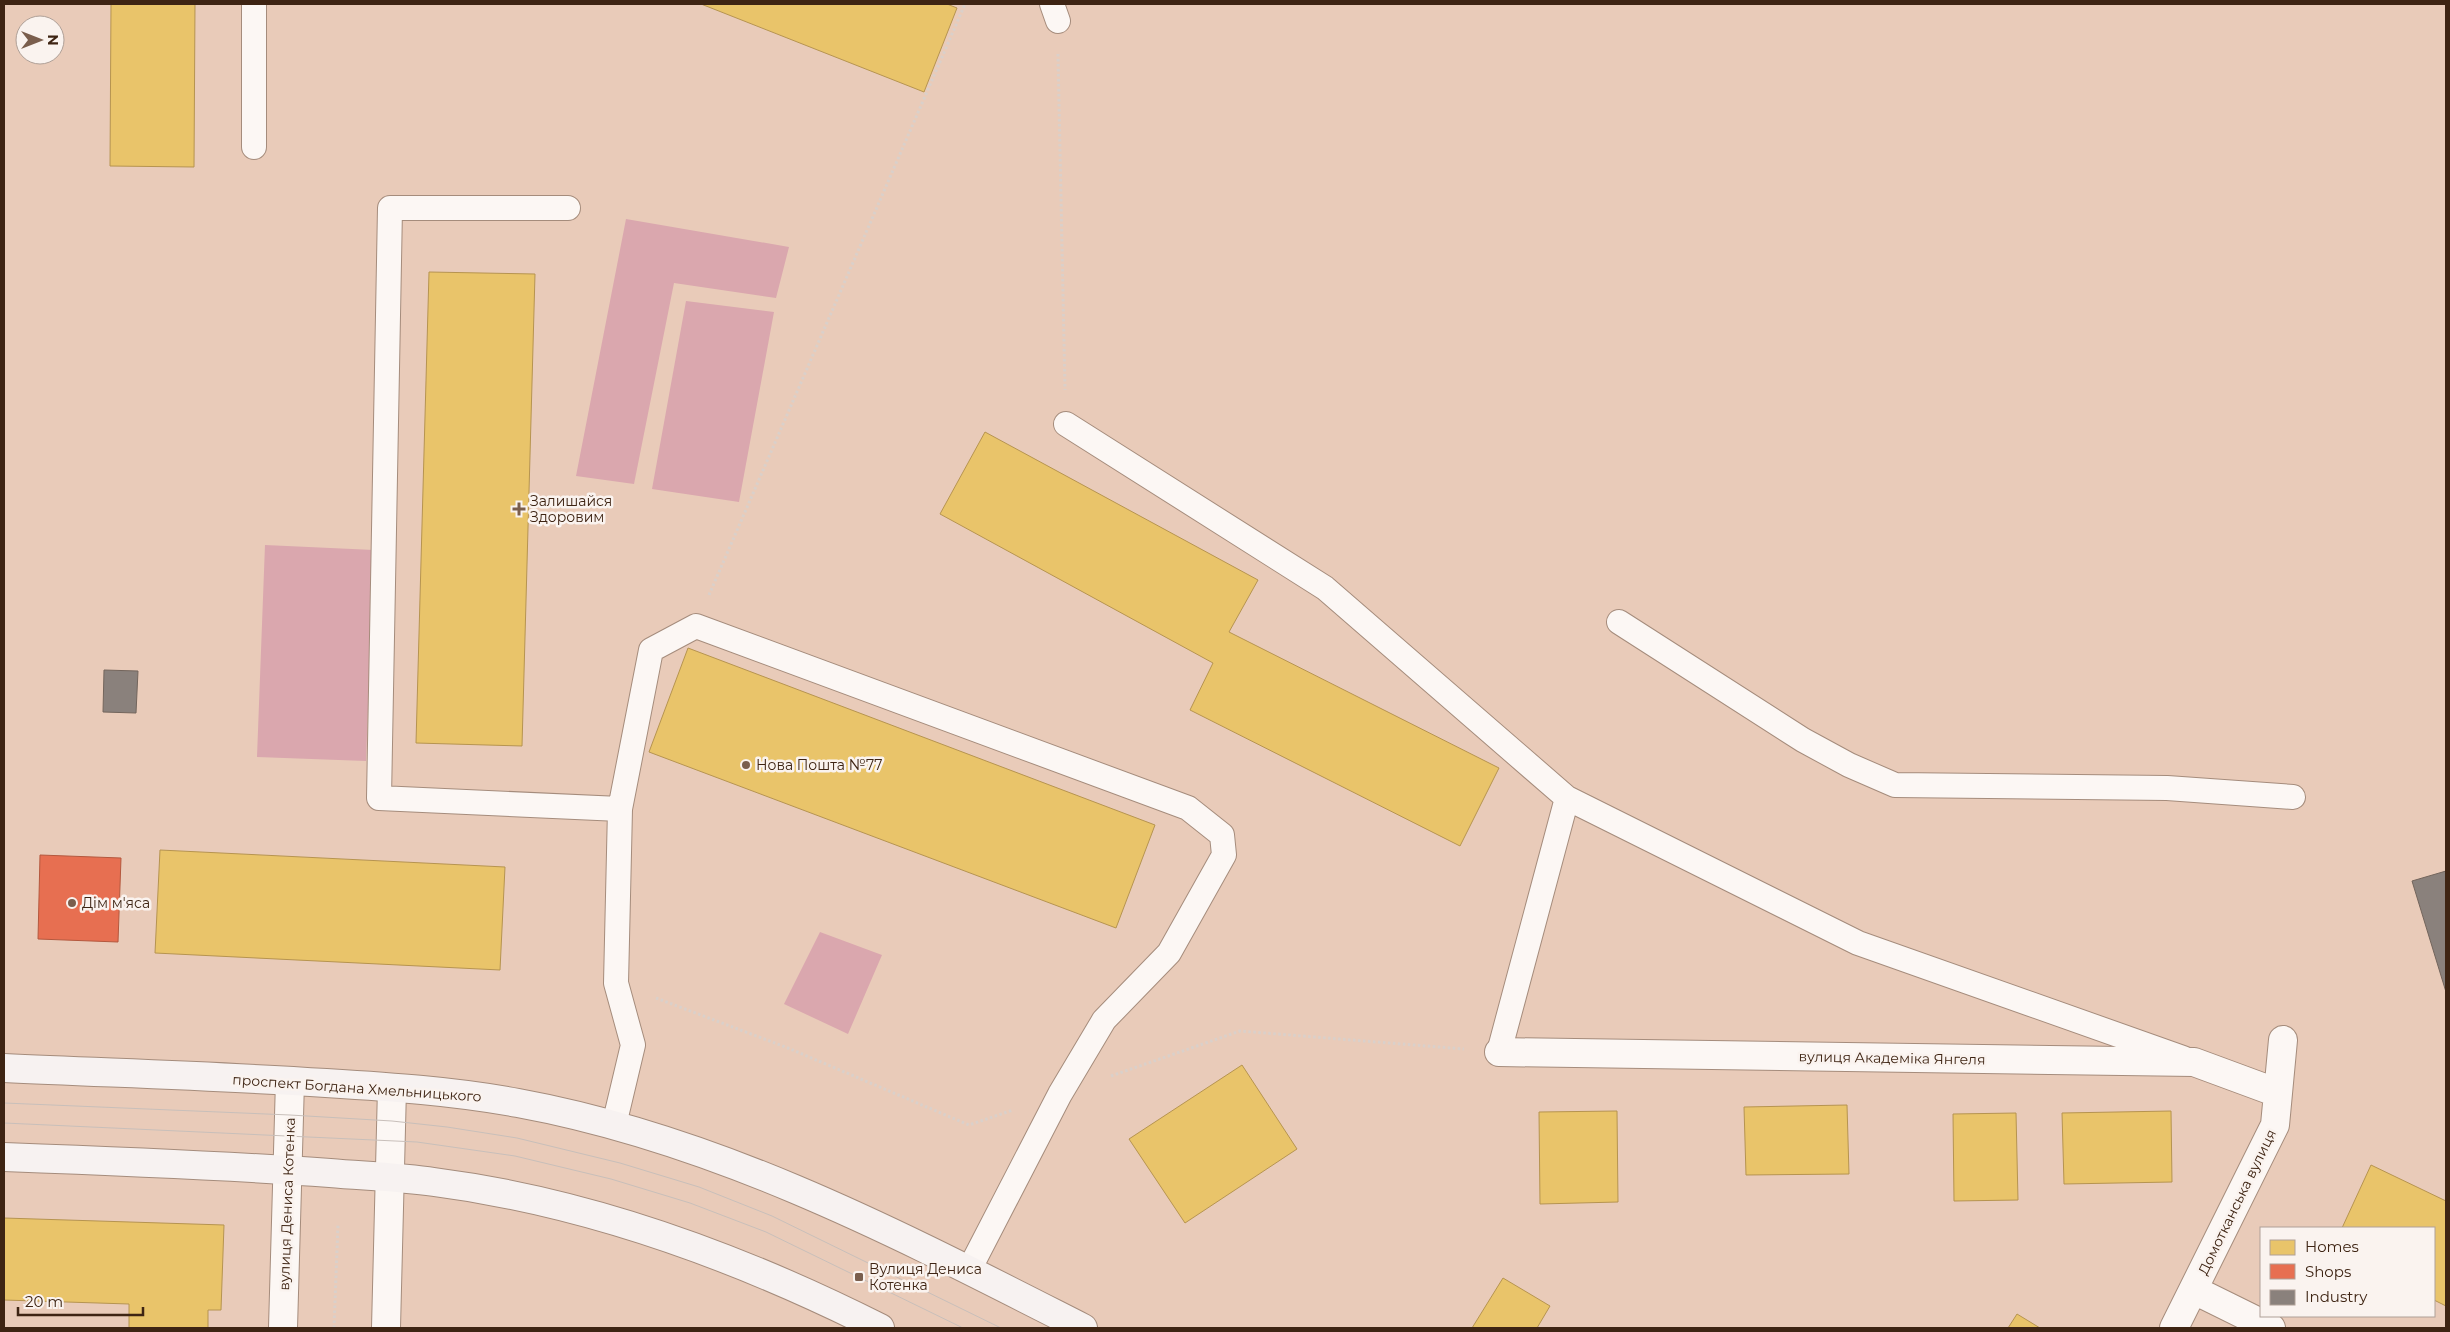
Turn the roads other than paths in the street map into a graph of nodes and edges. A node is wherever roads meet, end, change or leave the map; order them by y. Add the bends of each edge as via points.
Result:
1 (254, 4) edge
2 (254, 147) dead end
3 (568, 208) dead end
4 (1066, 424) road end
5 (1619, 622) dead end
6 (2293, 797) dead end
7 (1567, 798) junction
8 (620, 809) junction
9 (2283, 1040) dead end
10 (1499, 1052) joint
11 (2194, 1062) junction
12 (4, 1068) edge
13 (290, 1081) junction
14 (392, 1088) junction
15 (2278, 1093) junction
16 (614, 1126) junction
17 (4, 1157) edge
18 (288, 1170) junction
19 (390, 1178) junction
20 (970, 1270) junction
21 (2194, 1290) junction
22 (283, 1328) edge
23 (386, 1328) edge
24 (880, 1328) edge
25 (1084, 1328) edge
26 (2174, 1328) edge
27 (2271, 1328) edge

1 - 2 lane
3 - 8 lane via 390,208 379,798
4 - 7 lane via 1325,588
5 - 6 lane via 1803,740 1848,765 1895,785 2167,788
7 - 10 lane
7 - 11 lane via 1858,943
8 - 16 lane via 616,983 633,1045
8 - 20 lane via 652,650 696,626 1148,792 1188,808 1222,835 1224,855 1170,953 1104,1020 1060,1094
9 - 15 street, Домотканська вулиця
10 - 11 street, вулиця Академіка Янгеля
11 - 15 street, вулиця Академіка Янгеля
12 - 13 main road, проспект Богдана Хмельницького
13 - 14 main road, проспект Богдана Хмельницького
13 - 18 street, вулиця Дениса Котенка
14 - 16 main road, проспект Богдана Хмельницького via 520,1103
14 - 19 street
15 - 21 street, Домотканська вулиця via 2275,1125
16 - 20 main road, проспект Богдана Хмельницького via 789,1185
17 - 18 main road
18 - 19 main road
18 - 22 street, вулиця Дениса Котенка
19 - 23 street
19 - 24 main road via 434,1181 510,1195 642,1230 761,1272
20 - 25 main road, проспект Богдана Хмельницького
21 - 26 street, Домотканська вулиця
21 - 27 street

